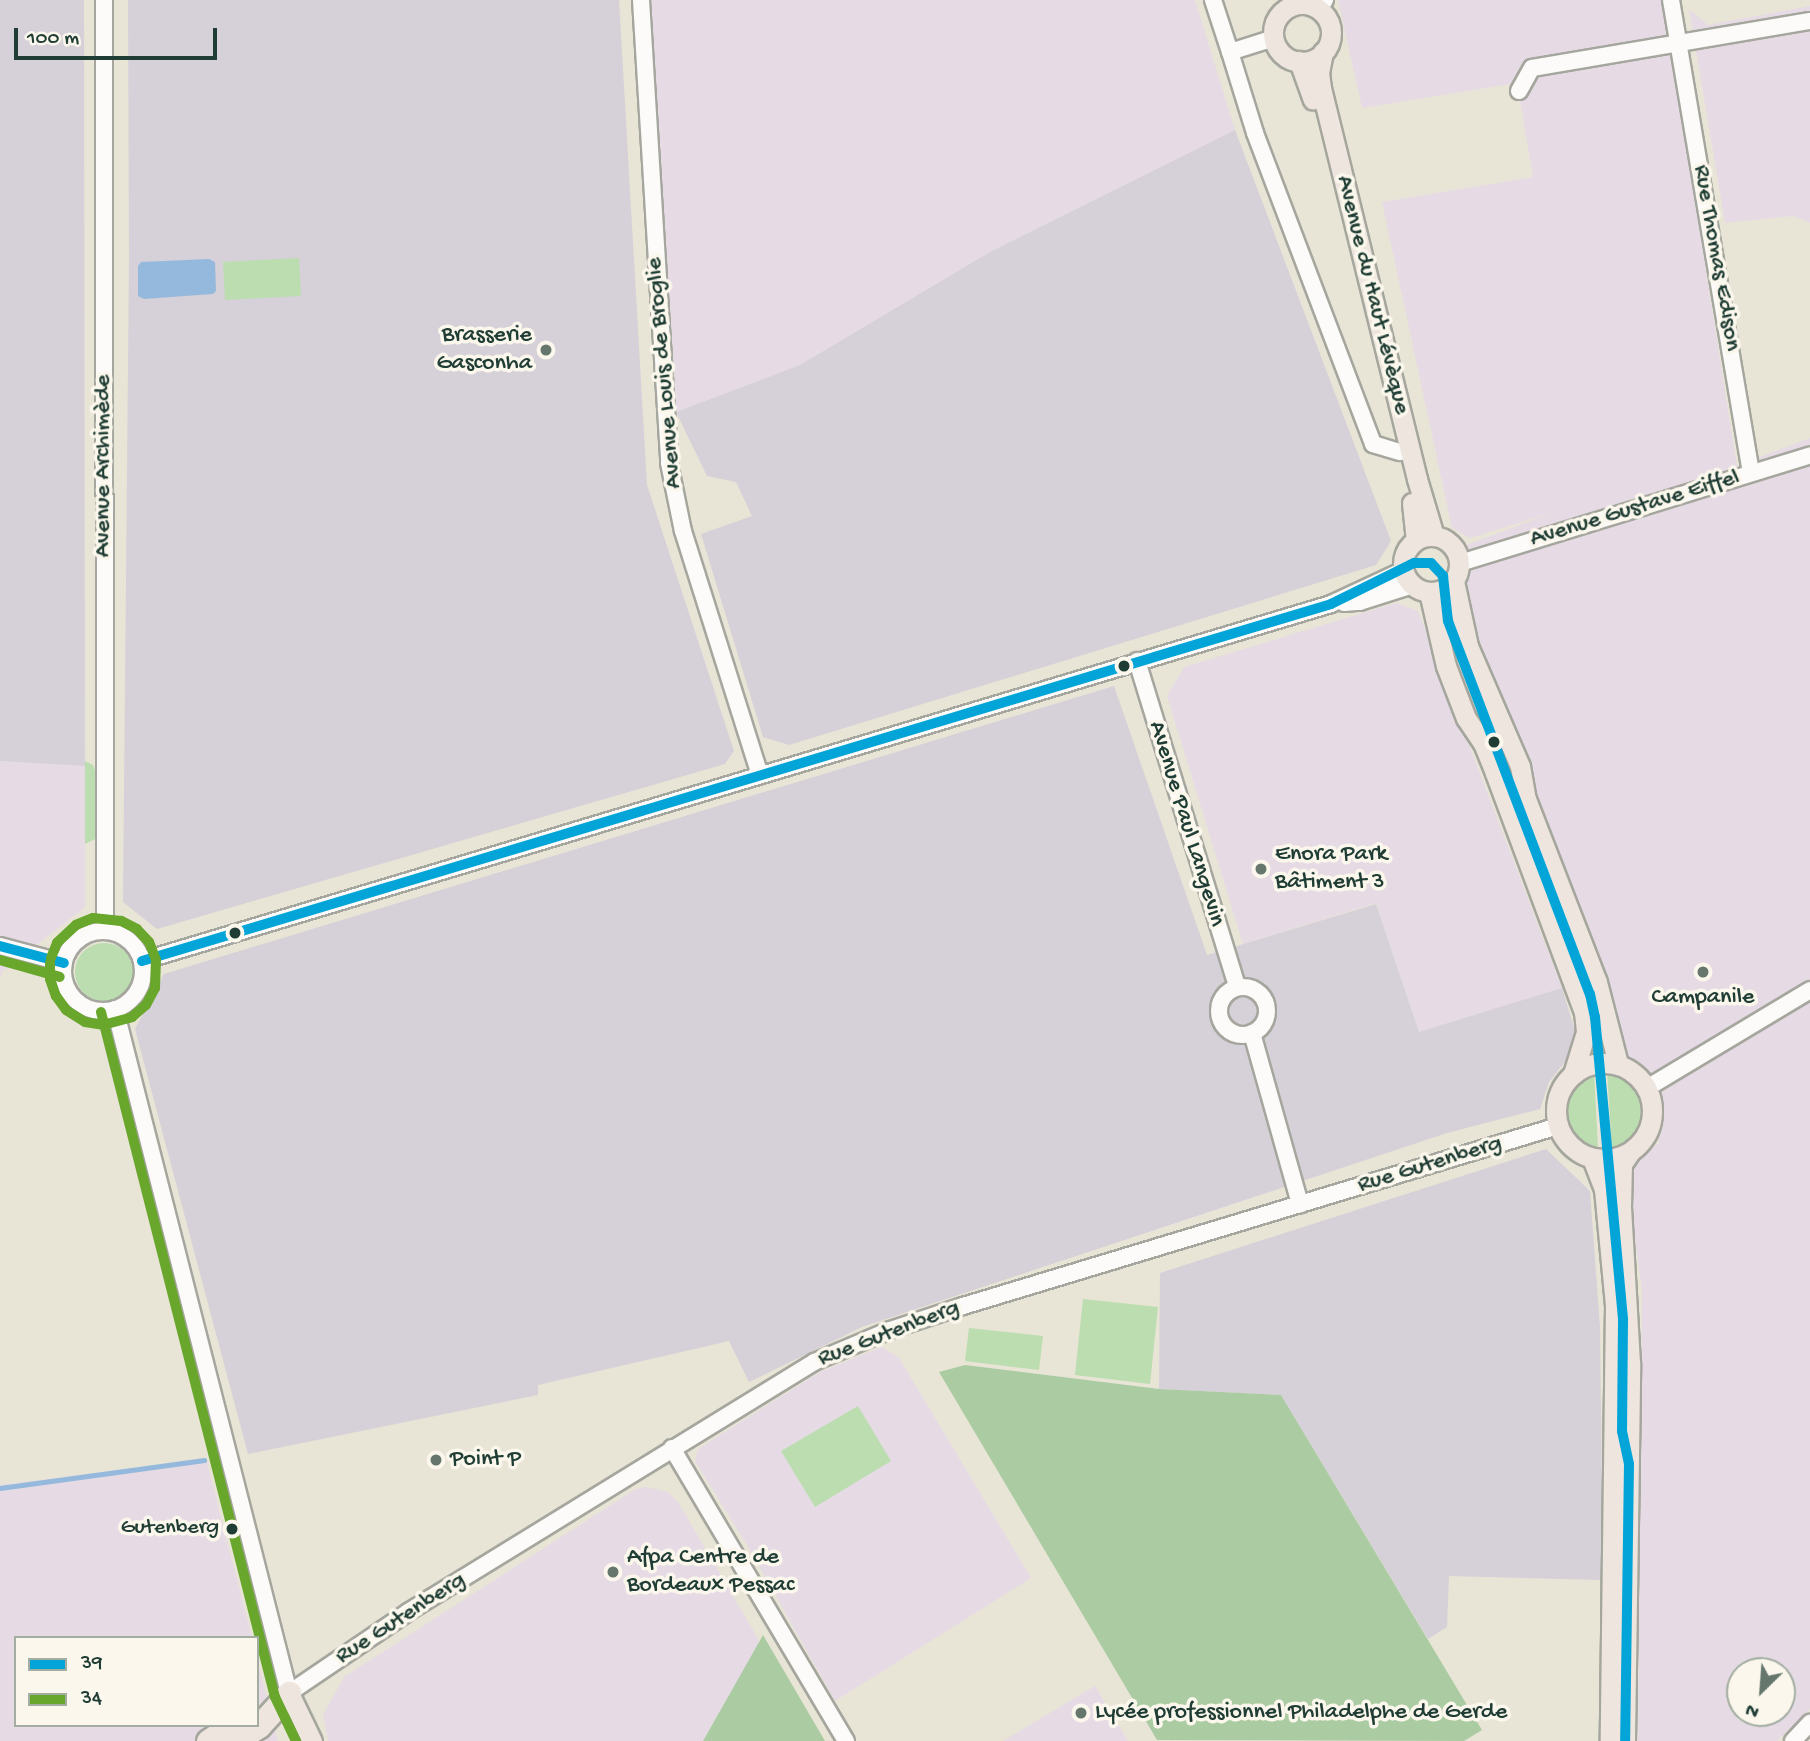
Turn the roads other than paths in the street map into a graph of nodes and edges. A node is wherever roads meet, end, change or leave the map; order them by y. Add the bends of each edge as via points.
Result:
1 (104, 0) edge
2 (641, 0) edge
3 (1213, 0) edge
4 (1671, 0) edge
5 (1304, 4) edge
6 (1810, 21) edge
7 (1274, 38) junction
8 (1678, 43) junction
9 (1230, 52) junction
10 (1323, 52) junction
11 (1299, 61) junction
12 (1519, 91) dead end
13 (1400, 452) junction
14 (1810, 455) edge
15 (1751, 472) junction
16 (1425, 538) junction
17 (1457, 572) junction
18 (1415, 583) junction
19 (1137, 661) junction
20 (760, 775) junction
21 (105, 931) junction
22 (0, 946) edge
23 (142, 961) junction
24 (64, 963) junction
25 (1237, 987) junction
26 (1810, 990) edge
27 (115, 1009) junction
28 (1252, 1033) junction
29 (1618, 1065) junction
30 (1573, 1074) junction
31 (1647, 1088) junction
32 (1558, 1126) junction
33 (1630, 1152) junction
34 (1592, 1158) junction
35 (1300, 1204) junction
36 (672, 1448) junction
37 (289, 1693) junction
38 (259, 1709) edge
39 (1810, 1723) edge
40 (259, 1726) edge
41 (229, 1727) edge
42 (257, 1727) edge
43 (208, 1741) edge
44 (235, 1741) edge
45 (297, 1741) edge
46 (312, 1741) edge
47 (846, 1741) edge
48 (1610, 1741) edge
49 (1625, 1741) edge
50 (1793, 1741) edge

1 - 21 street, Avenue Archimède
2 - 20 street, Avenue Louis de Broglie via 669,463 683,531
3 - 9 street
4 - 8 street, Rue Thomas Edison
5 - 7 main road via 1275,22
5 - 10 main road via 1326,16 1331,35
6 - 8 street
7 - 9 street
7 - 11 main road via 1283,54
8 - 12 street via 1532,68
8 - 15 street, Rue Thomas Edison
9 - 13 street via 1255,133 1373,444
10 - 11 main road
10 - 16 main road, Avenue du Haut Lévèque via 1321,88 1417,479
11 - 13 main road, Avenue du Haut Lévèque via 1310,88
13 - 16 main road, Avenue du Haut Lévèque
14 - 15 street, Avenue Gustave Eiffel
15 - 17 street, Avenue Gustave Eiffel
16 - 17 main road via 1449,542
16 - 18 main road via 1405,553
17 - 18 main road via 1447,588
17 - 29 main road via 1468,646 1520,766 1526,799 1597,982
18 - 19 street
18 - 30 main road via 1466,718 1495,773 1584,1012 1586,1032
19 - 20 street
19 - 25 street, Avenue Paul Langevin
20 - 23 street
21 - 23 street via 128,940
21 - 24 street via 75,943
22 - 24 street
23 - 27 street via 135,996
24 - 27 street via 64,976 76,1000 101,1011
25 - 28 street via 1259,992 1267,1006 1264,1023
25 - 28 street via 1220,1002 1219,1018 1236,1034
26 - 31 street
27 - 37 street
28 - 35 street
29 - 30 main road via 1600,1062
29 - 31 main road via 1635,1073
30 - 32 main road via 1557,1097
31 - 33 main road via 1652,1120 1646,1136
32 - 34 main road via 1565,1140
32 - 35 street, Rue Gutenberg
33 - 34 main road via 1609,1159
33 - 49 main road via 1622,1164 1621,1207 1630,1363
34 - 48 main road via 1604,1189 1615,1305
35 - 36 street, Rue Gutenberg via 890,1330 814,1362
36 - 37 street, Rue Gutenberg via 420,1605
36 - 47 street
37 - 38 highway
37 - 40 highway
37 - 45 main road
37 - 46 main road
39 - 50 street
41 - 43 highway
42 - 44 highway

